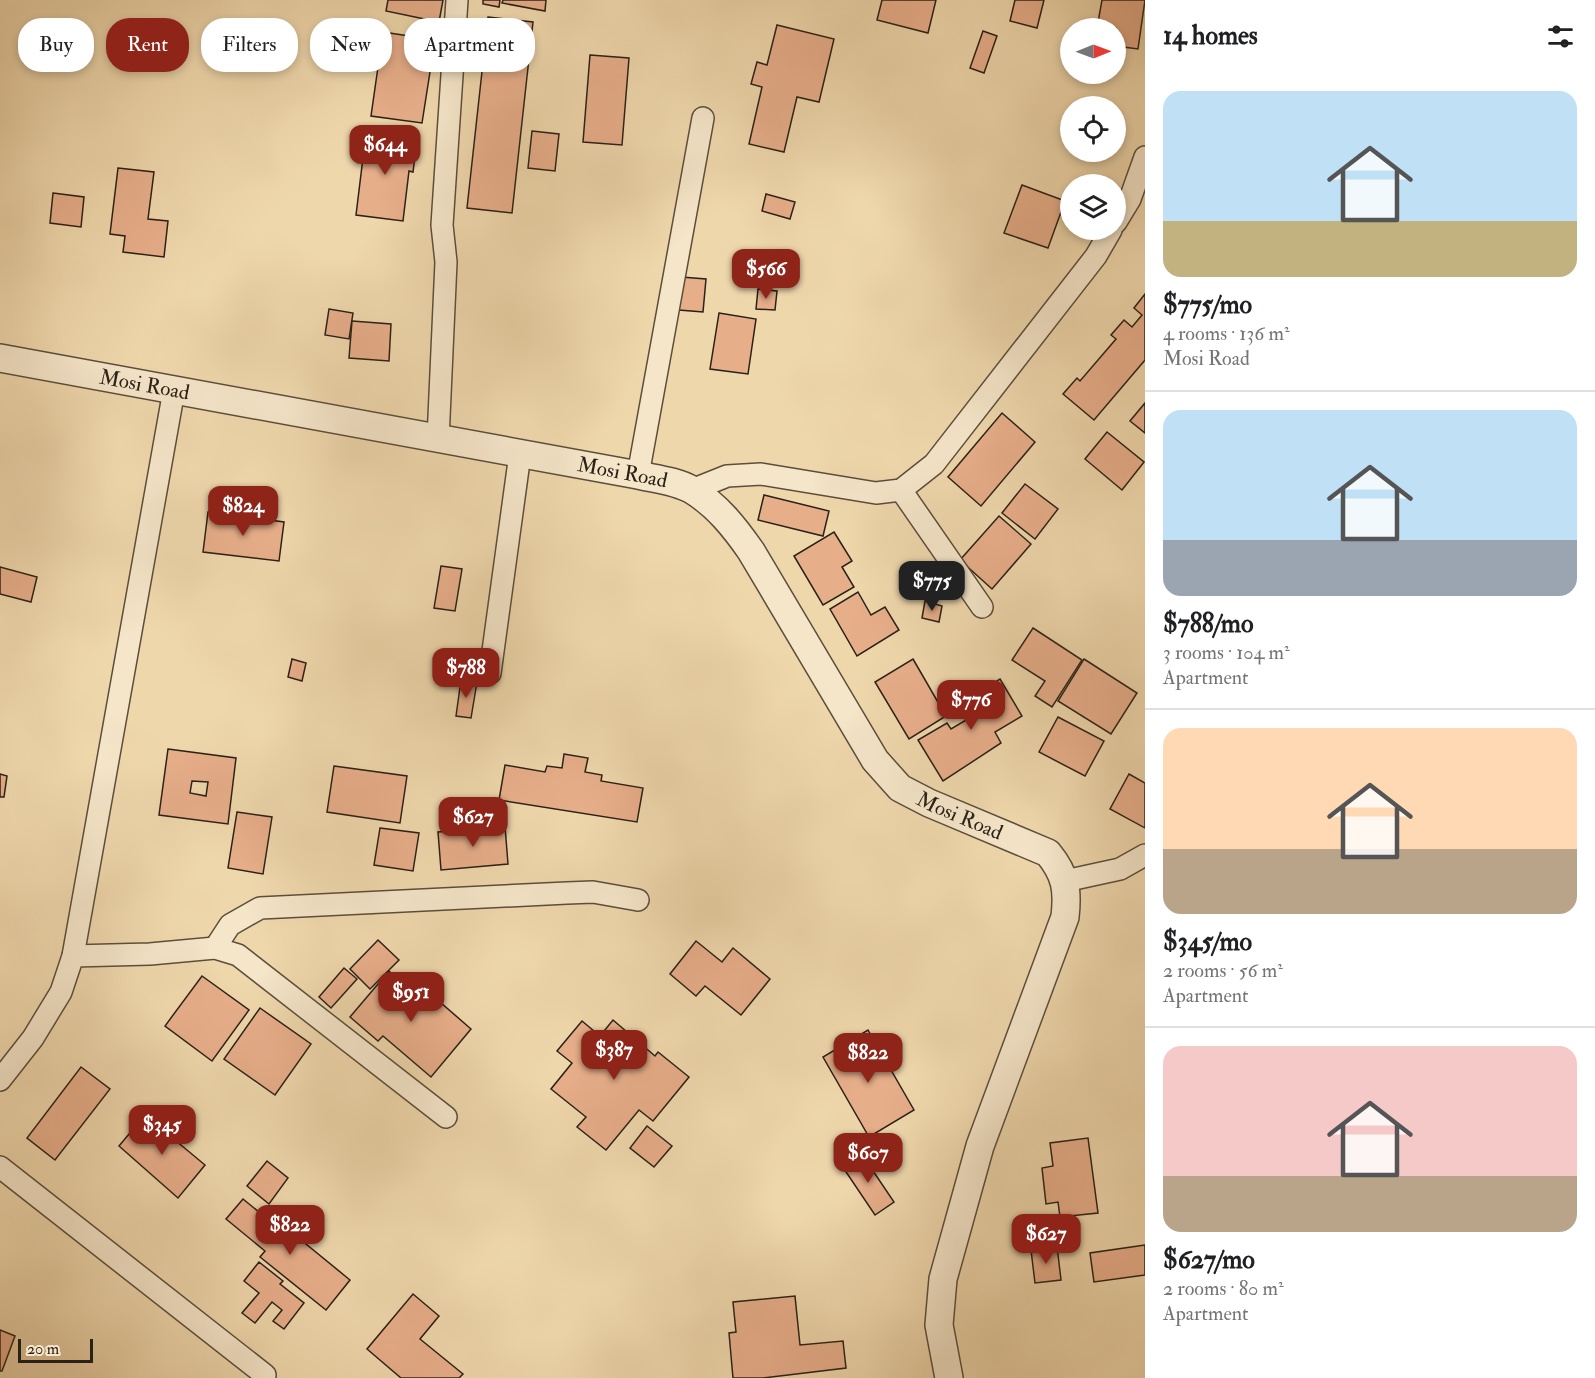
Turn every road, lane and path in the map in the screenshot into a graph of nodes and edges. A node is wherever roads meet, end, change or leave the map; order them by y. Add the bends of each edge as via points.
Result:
1 (457, 0) edge
2 (704, 118) dead end
3 (1145, 155) edge
4 (1126, 206) edge
5 (1106, 240) edge
6 (0, 358) edge
7 (174, 390) junction
8 (438, 439) junction
9 (520, 454) junction
10 (638, 475) junction
11 (692, 490) junction
12 (901, 490) junction
13 (982, 607) dead end
14 (490, 673) dead end
15 (1145, 855) edge
16 (1065, 881) junction
17 (638, 900) dead end
18 (215, 948) junction
19 (73, 956) junction
20 (0, 1080) edge
21 (446, 1117) dead end
22 (0, 1167) edge
23 (265, 1375) dead end
24 (949, 1378) edge

1 - 8 street via 442,225 446,262
2 - 10 street
3 - 4 street
5 - 12 street via 934,464
6 - 7 street, Mosi Road
7 - 8 street, Mosi Road
7 - 19 street
8 - 9 street, Mosi Road
9 - 10 street, Mosi Road
9 - 14 street
10 - 11 street, Mosi Road
11 - 12 street via 727,476 761,474 876,494
11 - 16 street, Mosi Road via 734,527 751,551 875,760 900,788 1048,853
12 - 13 street
15 - 16 street via 1120,870
16 - 24 street via 1065,917 980,1146 943,1279 939,1325
17 - 18 street via 593,892 261,908 230,924
18 - 19 street
18 - 21 street via 238,955
19 - 20 street via 61,992 33,1038
22 - 23 street

